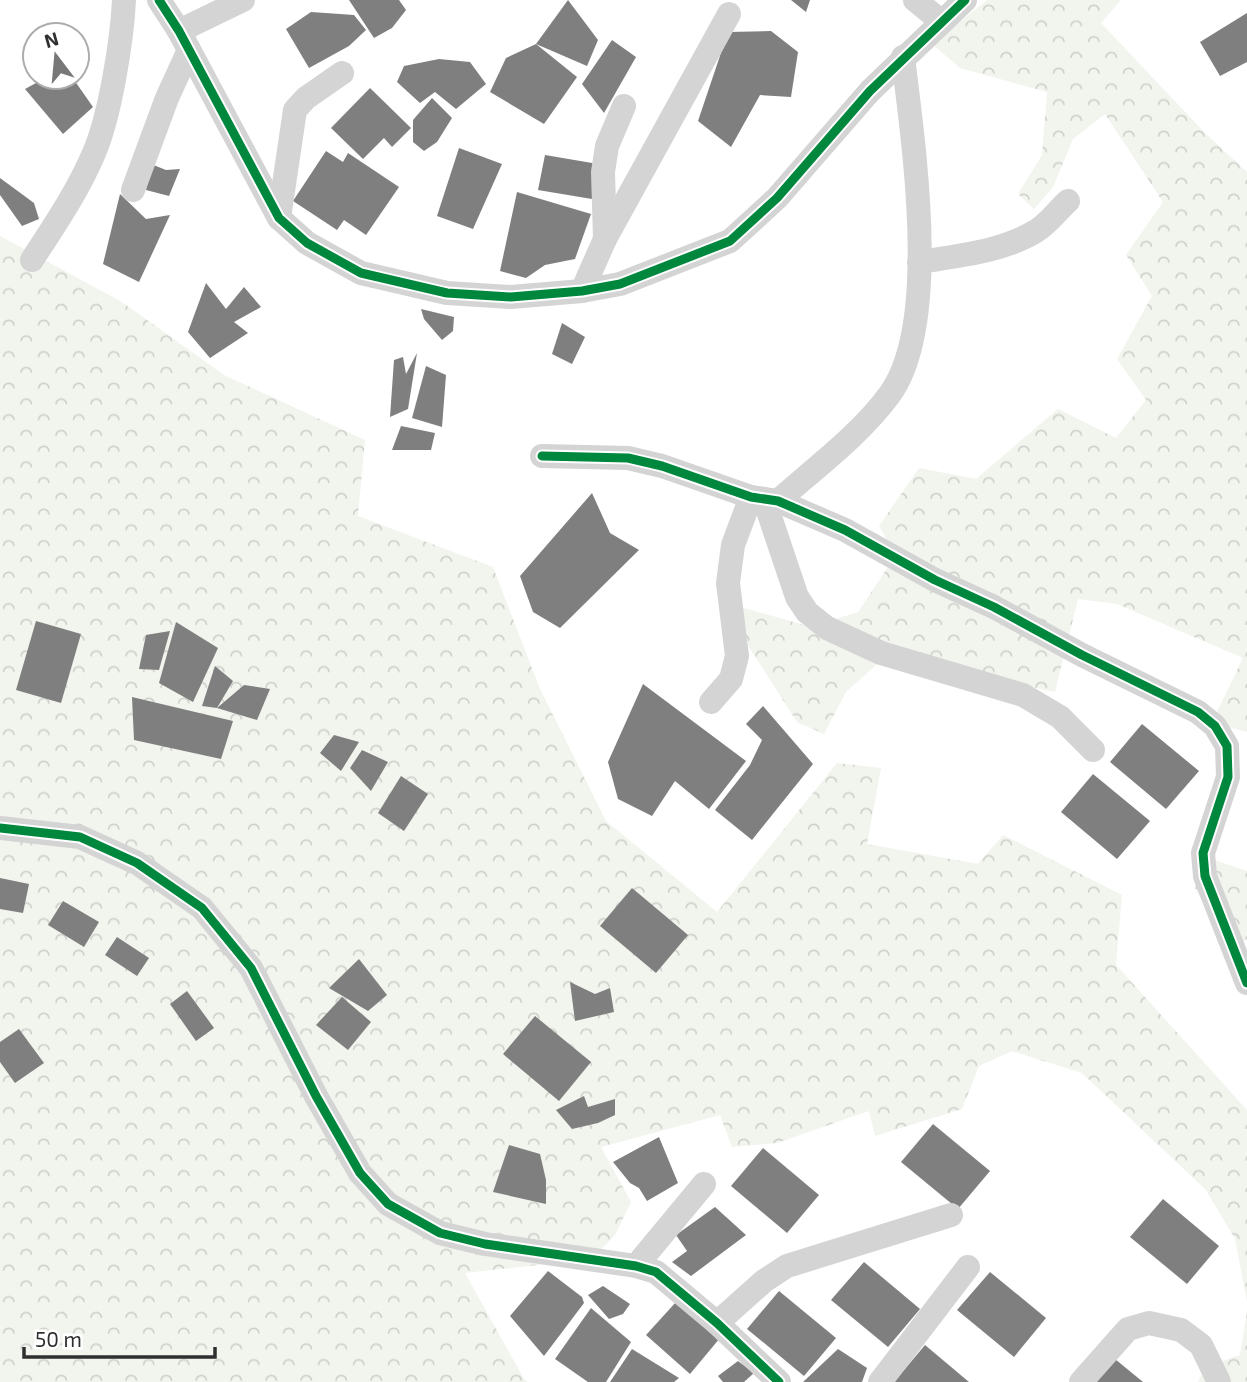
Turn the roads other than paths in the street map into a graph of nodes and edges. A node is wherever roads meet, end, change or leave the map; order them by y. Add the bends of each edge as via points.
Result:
1 (124, 0) edge
2 (159, 0) edge
3 (243, 0) edge
4 (915, 0) edge
5 (965, 0) edge
6 (729, 14) dead end
7 (942, 22) junction
8 (184, 41) junction
9 (903, 57) junction
10 (342, 73) dead end
11 (624, 106) dead end
12 (133, 190) dead end
13 (1068, 201) dead end
14 (279, 218) junction
15 (605, 239) junction
16 (32, 260) dead end
17 (919, 262) junction
18 (582, 291) junction
19 (542, 456) dead end
20 (764, 499) junction
21 (711, 702) dead end
22 (1093, 750) dead end
23 (0, 828) edge
24 (1247, 983) edge
25 (704, 1185) dead end
26 (951, 1215) dead end
27 (636, 1266) junction
28 (968, 1267) dead end
29 (718, 1323) junction
30 (779, 1382) edge
31 (880, 1382) edge
32 (1081, 1382) edge
33 (1219, 1382) edge

1 - 16 street via 110,97 95,152
2 - 8 street
3 - 8 street
4 - 7 street
5 - 7 street
6 - 15 street
7 - 9 street
8 - 12 street
8 - 14 street
9 - 17 street
9 - 18 street via 777,198 730,241 620,284
10 - 14 street via 295,110
11 - 15 street via 607,146 603,172
13 - 17 street via 1037,231 1003,245
14 - 18 street via 307,243 361,273 447,293 512,297
15 - 18 street
17 - 20 street via 916,316 906,365 890,393 858,430
19 - 20 street via 628,458
20 - 21 street via 733,545 728,583 737,656 731,679
20 - 22 street via 797,597 827,628 881,653 1023,695 1060,717
20 - 24 street via 845,530 1198,712 1215,726 1227,746 1228,777 1203,853 1205,876
23 - 27 street via 80,837 137,863 202,908 251,968 359,1172 387,1204 440,1233
25 - 27 street
26 - 29 street via 787,1266
27 - 29 street via 656,1272
28 - 31 street
29 - 30 street
32 - 33 street via 1128,1329 1149,1323 1181,1330 1201,1345

